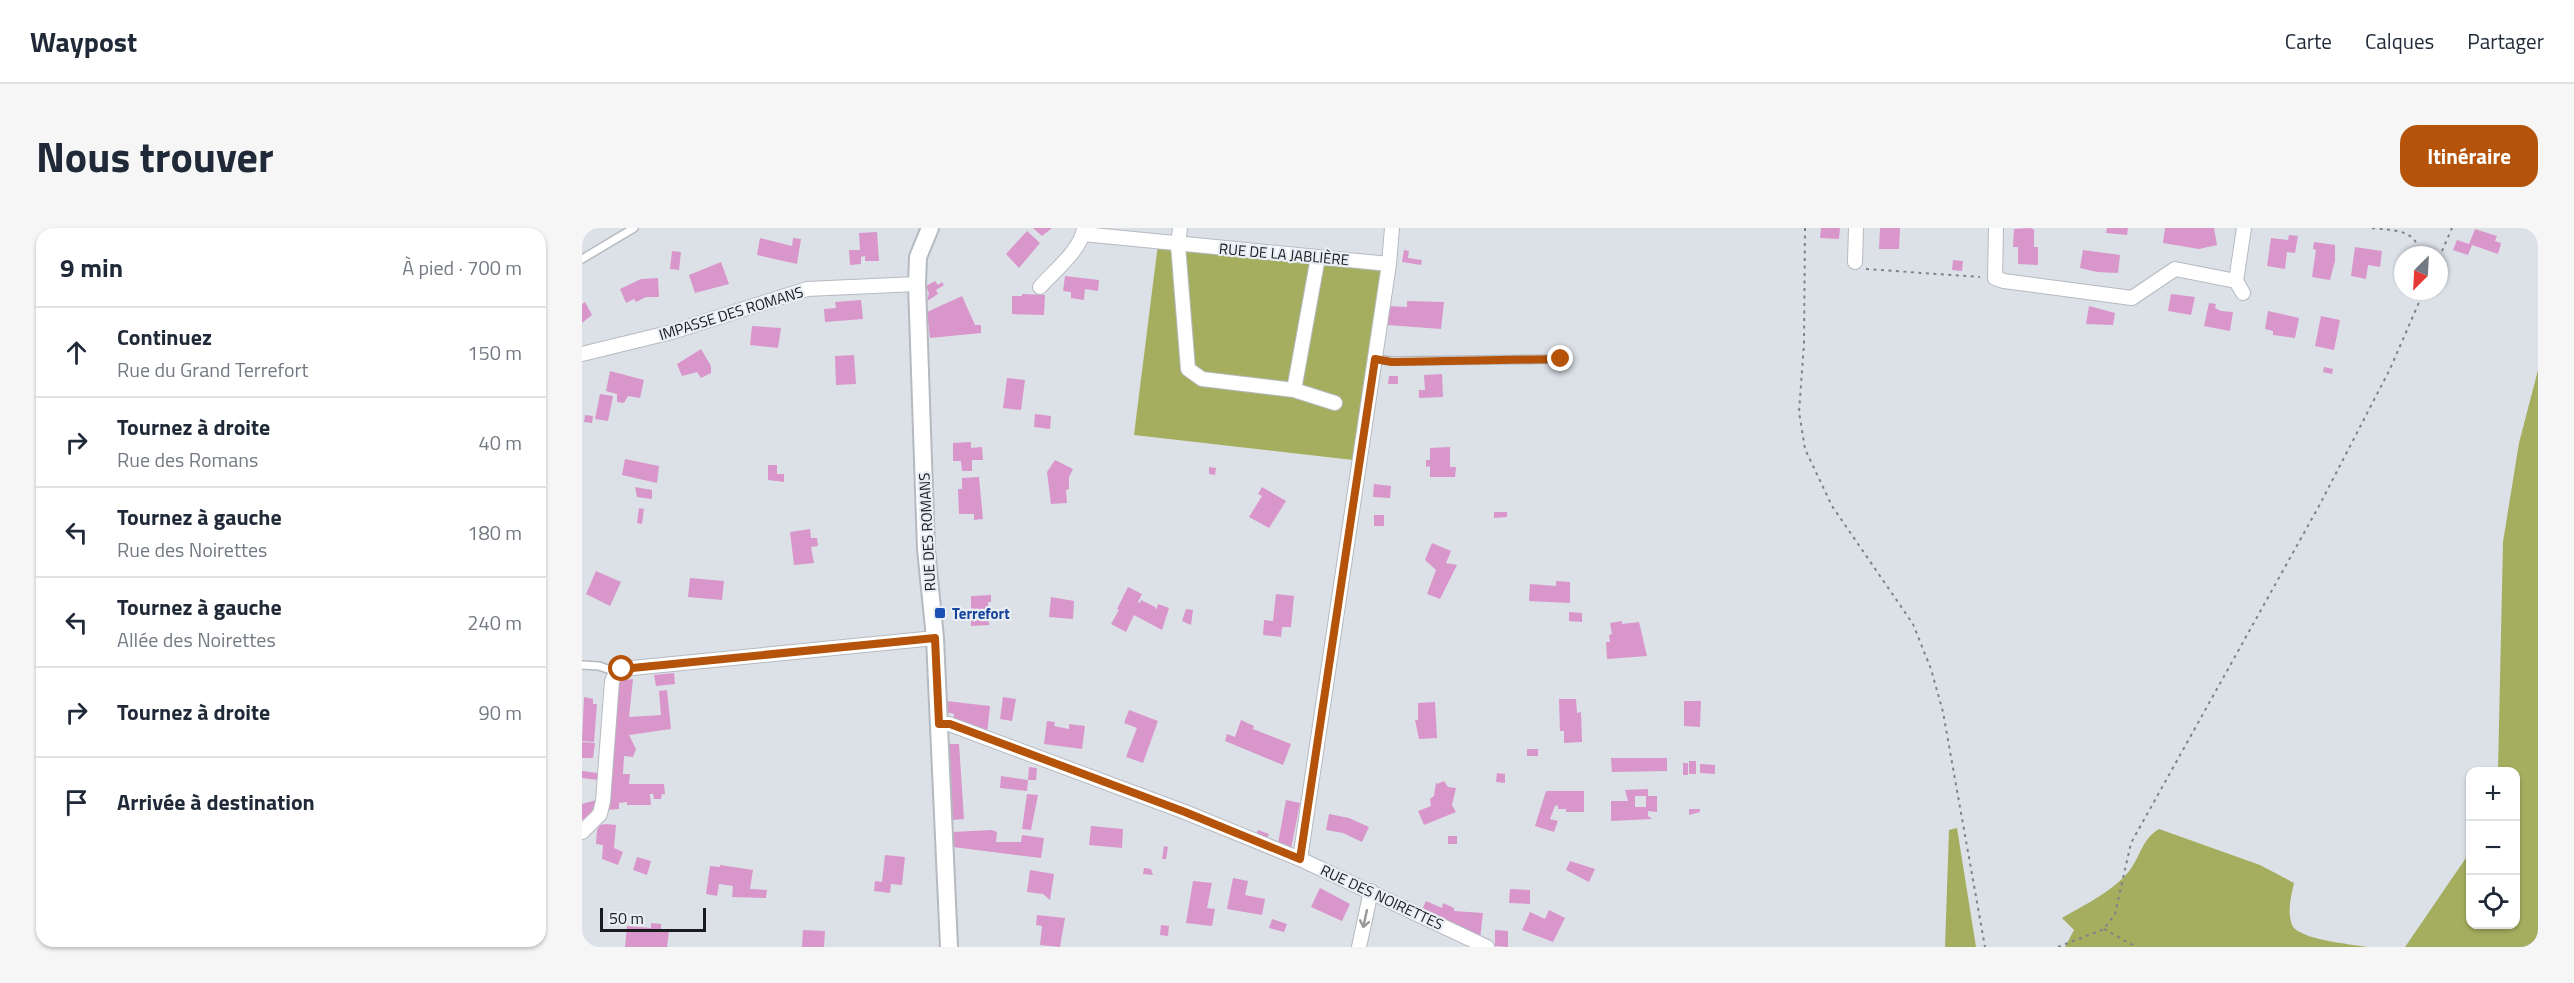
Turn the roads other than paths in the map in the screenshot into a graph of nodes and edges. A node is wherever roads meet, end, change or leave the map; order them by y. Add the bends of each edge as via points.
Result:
1 (634, 228) edge
2 (930, 228) edge
3 (1180, 228) edge
4 (1392, 228) edge
5 (1856, 228) edge
6 (1996, 228) edge
7 (2244, 228) edge
8 (1084, 231) edge
9 (1178, 245) junction
10 (1318, 257) junction
11 (582, 259) edge
12 (1855, 262) road end
13 (1389, 264) junction
14 (2236, 280) junction
15 (917, 284) junction
16 (1040, 287) dead end
17 (2243, 293) dead end
18 (582, 354) edge
19 (1375, 359) junction
20 (1561, 359) dead end
21 (1294, 390) junction
22 (1335, 403) dead end
23 (935, 638) junction
24 (582, 665) edge
25 (616, 672) junction
26 (939, 724) junction
27 (582, 832) edge
28 (1300, 859) junction
29 (1371, 891) junction
30 (949, 947) edge
31 (1359, 947) edge
32 (1487, 947) edge

1 - 11 lane
2 - 15 street, RUE DES ROMANS via 918,256
3 - 9 street
4 - 13 street
5 - 12 street
6 - 14 street via 1995,278 2004,281 2132,297 2175,269
7 - 14 street
8 - 9 street, RUE DE LA JABLIÈRE
8 - 16 street
9 - 10 street, RUE DE LA JABLIÈRE
9 - 21 street via 1188,369 1202,379
10 - 13 street, RUE DE LA JABLIÈRE
10 - 21 street
13 - 19 street
14 - 17 street
15 - 18 street, IMPASSE DES ROMANS via 807,289 672,332
15 - 23 street, RUE DES ROMANS via 926,549
19 - 20 lane
19 - 28 street
21 - 22 street
23 - 25 street
23 - 26 street, RUE DES ROMANS
24 - 25 lane
25 - 27 street via 612,681 603,801 600,814
26 - 28 street, RUE DES NOIRETTES via 950,724
26 - 30 street, RUE DES ROMANS
28 - 29 street, RUE DES NOIRETTES
29 -> 31 street
29 - 32 street, RUE DES NOIRETTES

